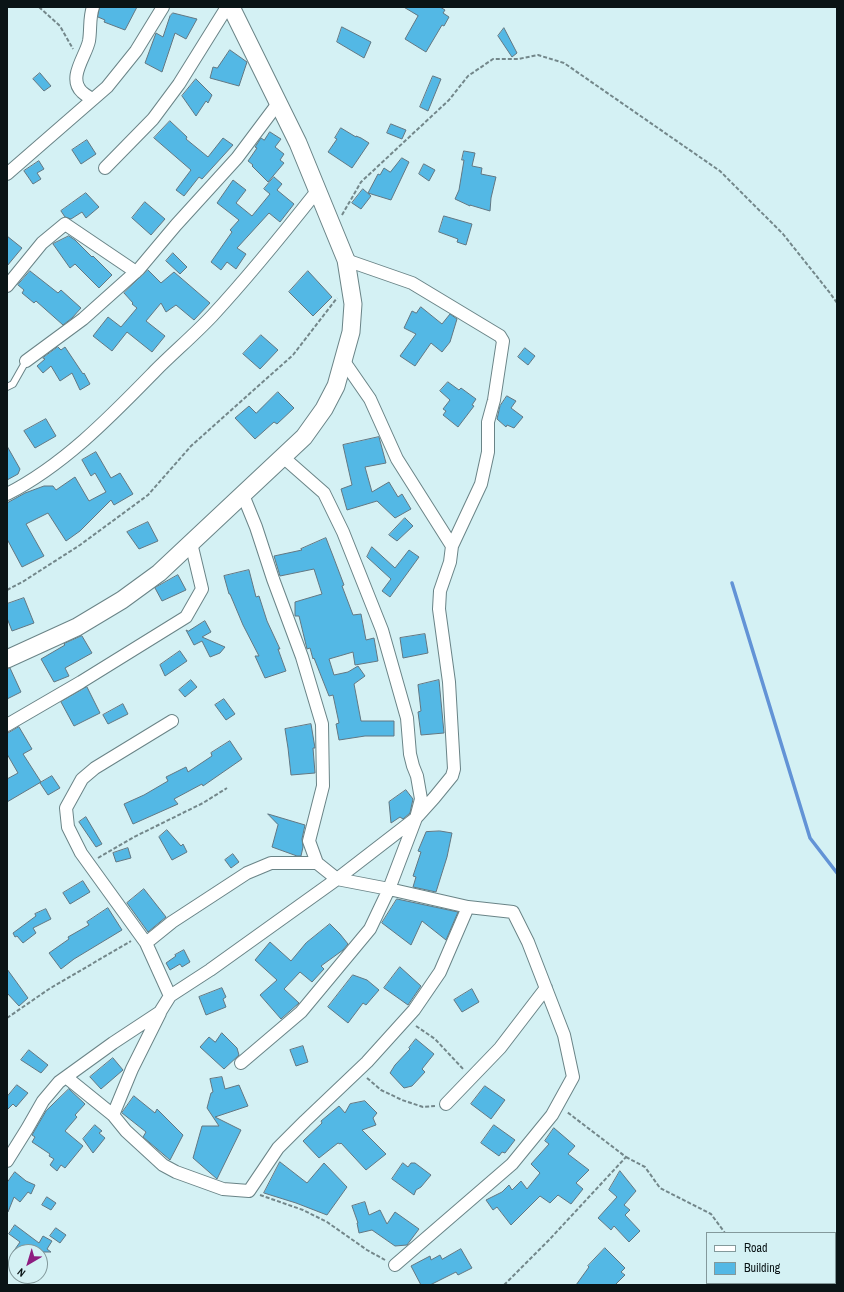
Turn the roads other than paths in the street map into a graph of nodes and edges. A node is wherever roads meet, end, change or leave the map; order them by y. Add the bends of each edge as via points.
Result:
1 (93, 7) edge
2 (163, 7) edge
3 (227, 7) edge
4 (231, 7) edge
5 (92, 99) junction
6 (279, 102) junction
7 (105, 168) dead end
8 (7, 174) edge
9 (318, 191) junction
10 (346, 260) junction
11 (136, 272) junction
12 (7, 286) edge
13 (343, 360) junction
14 (26, 361) joint
15 (7, 387) edge
16 (283, 457) junction
17 (7, 494) edge
18 (243, 495) junction
19 (192, 543) junction
20 (452, 546) junction
21 (7, 659) edge
22 (172, 721) dead end
23 (7, 725) edge
24 (416, 818) junction
25 (317, 864) junction
26 (337, 879) junction
27 (389, 889) junction
28 (468, 907) junction
29 (143, 939) junction
30 (546, 988) junction
31 (170, 996) junction
32 (160, 1012) junction
33 (241, 1063) dead end
34 (66, 1077) junction
35 (446, 1104) road end
36 (113, 1115) junction
37 (7, 1161) edge
38 (395, 1265) road end

1 - 5 street via 90,14 89,41 77,73 76,84
2 - 5 street via 136,51 107,87
3 - 7 street via 179,84 153,119
4 - 6 main road
5 - 8 street
6 - 9 main road
6 - 11 street via 237,158
9 - 10 main road
9 - 17 street via 260,263 211,317 124,403 67,455 20,488
10 - 13 main road via 353,304 351,332
10 - 20 street via 412,283 500,336 503,341 488,422 488,452 481,484
11 - 12 street via 65,224 42,243
11 - 14 street via 83,319
13 - 16 main road via 336,386 324,409 304,437
13 - 20 street via 370,399 397,459
14 - 15 lane via 13,384
16 - 18 main road
16 - 24 street via 324,493 343,532 382,630 407,718 410,754 421,799
18 - 19 main road
18 - 25 street via 302,657 322,724 323,786 309,841
19 - 21 main road via 159,573 122,600 77,627
19 - 23 street via 202,590 186,617
20 - 24 street via 450,562 440,590 439,609 449,682 454,769 452,776
22 - 29 street via 95,768 82,779 66,808 68,827 81,853
24 - 26 street
24 - 27 street
25 - 26 street
25 - 29 street via 270,863 246,873
26 - 27 street
26 - 31 street
27 - 28 street
27 - 33 street via 370,929 301,1012
28 - 30 street via 513,912
28 - 36 street via 440,972 414,1010 358,1070 278,1148 249,1191 223,1189 163,1165 126,1131
29 - 31 street
30 - 35 street via 500,1048
30 - 38 street via 564,1035 573,1077 558,1105 512,1164
31 - 32 street
32 - 34 street
32 - 36 street
34 - 36 street
34 - 37 street via 43,1101

